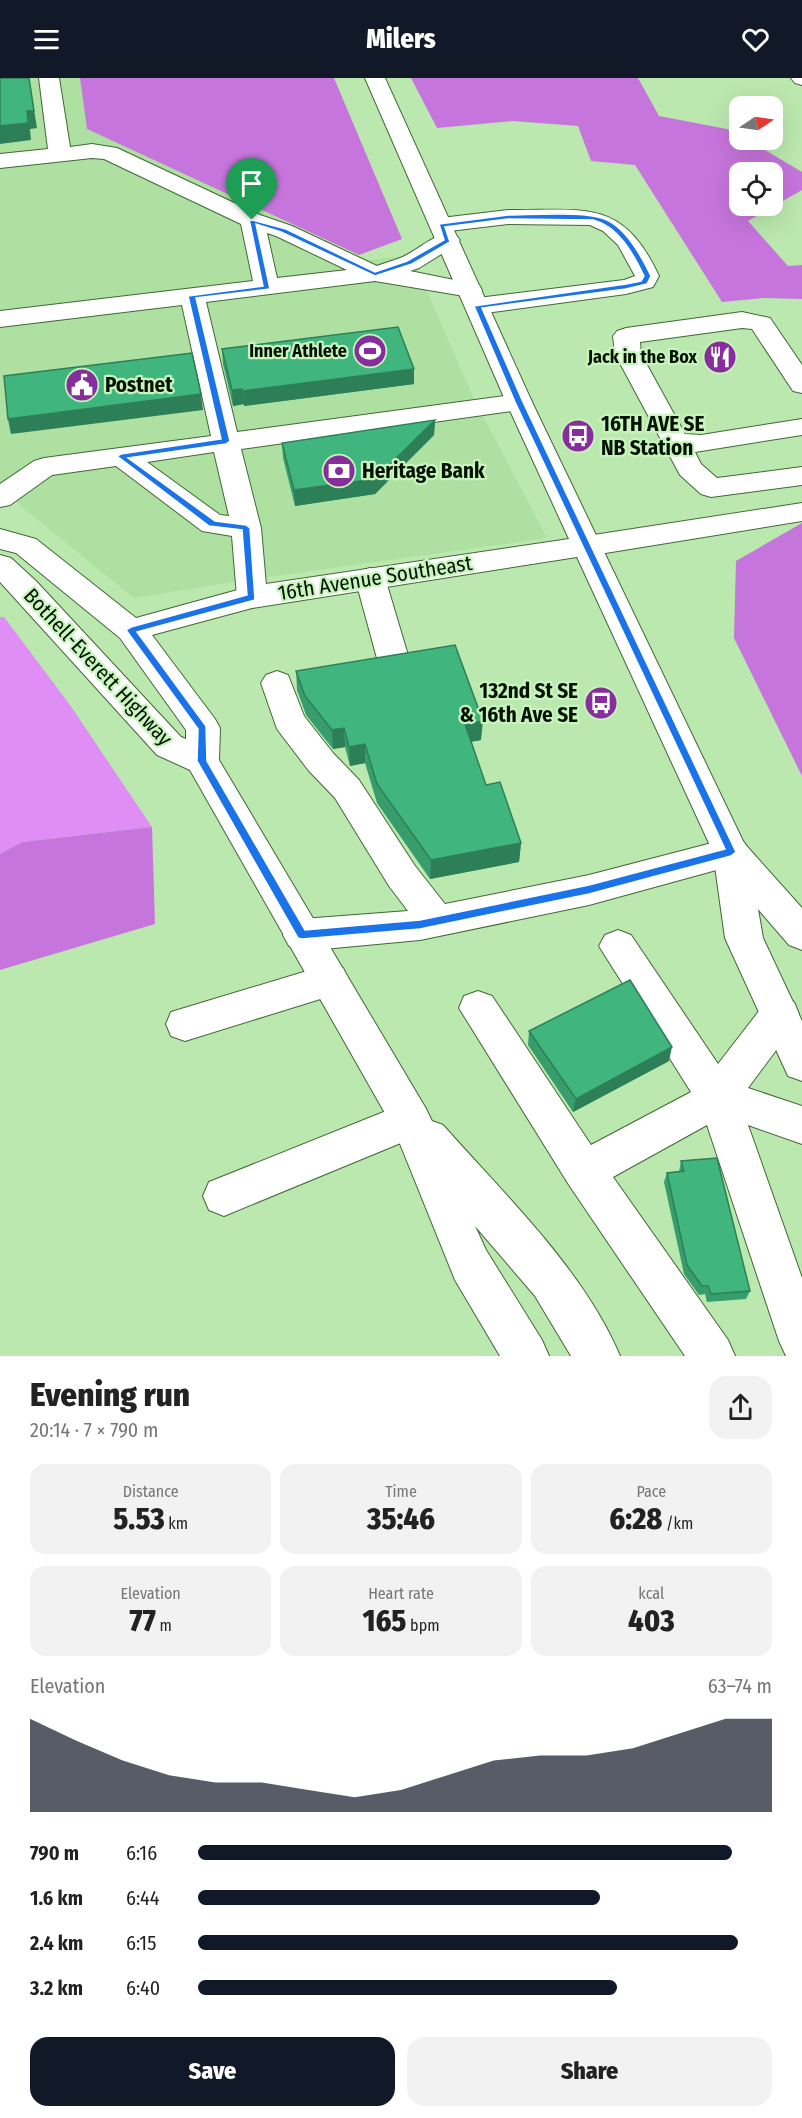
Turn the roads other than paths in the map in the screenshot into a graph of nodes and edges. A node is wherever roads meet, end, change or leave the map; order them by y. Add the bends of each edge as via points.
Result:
1 (49, 78) edge
2 (375, 78) edge
3 (60, 154) junction
4 (0, 161) edge
5 (252, 220) junction
6 (444, 233) junction
7 (375, 274) junction
8 (267, 287) junction
9 (192, 296) junction
10 (474, 298) junction
11 (0, 320) edge
12 (802, 385) edge
13 (519, 402) junction
14 (802, 427) edge
15 (226, 441) junction
16 (675, 442) junction
17 (121, 456) junction
18 (802, 476) edge
19 (0, 498) edge
20 (802, 512) edge
21 (246, 528) junction
22 (0, 539) edge
23 (587, 546) junction
24 (0, 565) edge
25 (370, 578) junction
26 (25, 588) junction
27 (252, 597) junction
28 (131, 630) junction
29 (394, 662) edge
30 (277, 683) dead end
31 (202, 761) junction
32 (731, 852) junction
33 (437, 921) junction
34 (302, 934) junction
35 (802, 934) edge
36 (618, 946) dead end
37 (330, 980) junction
38 (478, 1008) dead end
39 (780, 1014) junction
40 (185, 1024) dead end
41 (802, 1063) edge
42 (718, 1098) junction
43 (411, 1120) junction
44 (802, 1125) edge
45 (584, 1171) junction
46 (224, 1196) dead end
47 (802, 1341) edge
48 (526, 1356) edge
49 (597, 1356) edge
50 (712, 1356) edge

1 - 3 main road
2 - 6 main road
3 - 4 main road
3 - 5 main road via 109,153
5 - 7 main road
5 - 8 main road
6 - 7 main road via 410,263
6 - 10 main road
6 - 10 main road via 508,217 593,218 616,228 647,276 644,282 626,287
7 - 8 main road
7 - 10 main road via 415,279
8 - 9 main road
9 - 11 main road
9 - 15 main road
10 - 13 main road
12 - 16 main road via 761,323 742,320 626,336 628,354
13 - 15 main road
13 - 23 main road
14 - 16 main road via 701,444
15 - 17 main road
15 - 21 main road
16 - 18 main road via 690,469 711,488
17 - 19 main road via 44,467
17 - 21 main road via 212,524
20 - 23 main road, 16th Avenue Southeast
21 - 27 main road
22 - 28 main road, Bothell-Everett Highway via 26,546
23 - 25 main road, 16th Avenue Southeast
23 - 32 main road
24 - 26 main road, Bothell-Everett Highway
25 - 27 main road, 16th Avenue Southeast
25 - 29 main road
26 - 28 main road
26 - 31 main road, Bothell-Everett Highway via 169,746
27 - 28 main road, 16th Avenue Southeast
28 - 31 main road, Bothell-Everett Highway via 203,728
30 - 33 main road via 289,720 346,789 402,876
31 - 34 main road
32 - 33 main road via 589,890
32 - 35 main road
32 - 39 main road via 744,938
33 - 34 main road
34 - 37 main road
36 - 42 main road
37 - 40 main road
37 - 43 main road
38 - 45 main road
39 - 41 main road
39 - 42 main road
42 - 44 main road
42 - 45 main road
42 - 47 main road
43 - 46 main road
43 - 48 main road via 470,1265
43 - 49 main road via 551,1281
45 - 50 main road

